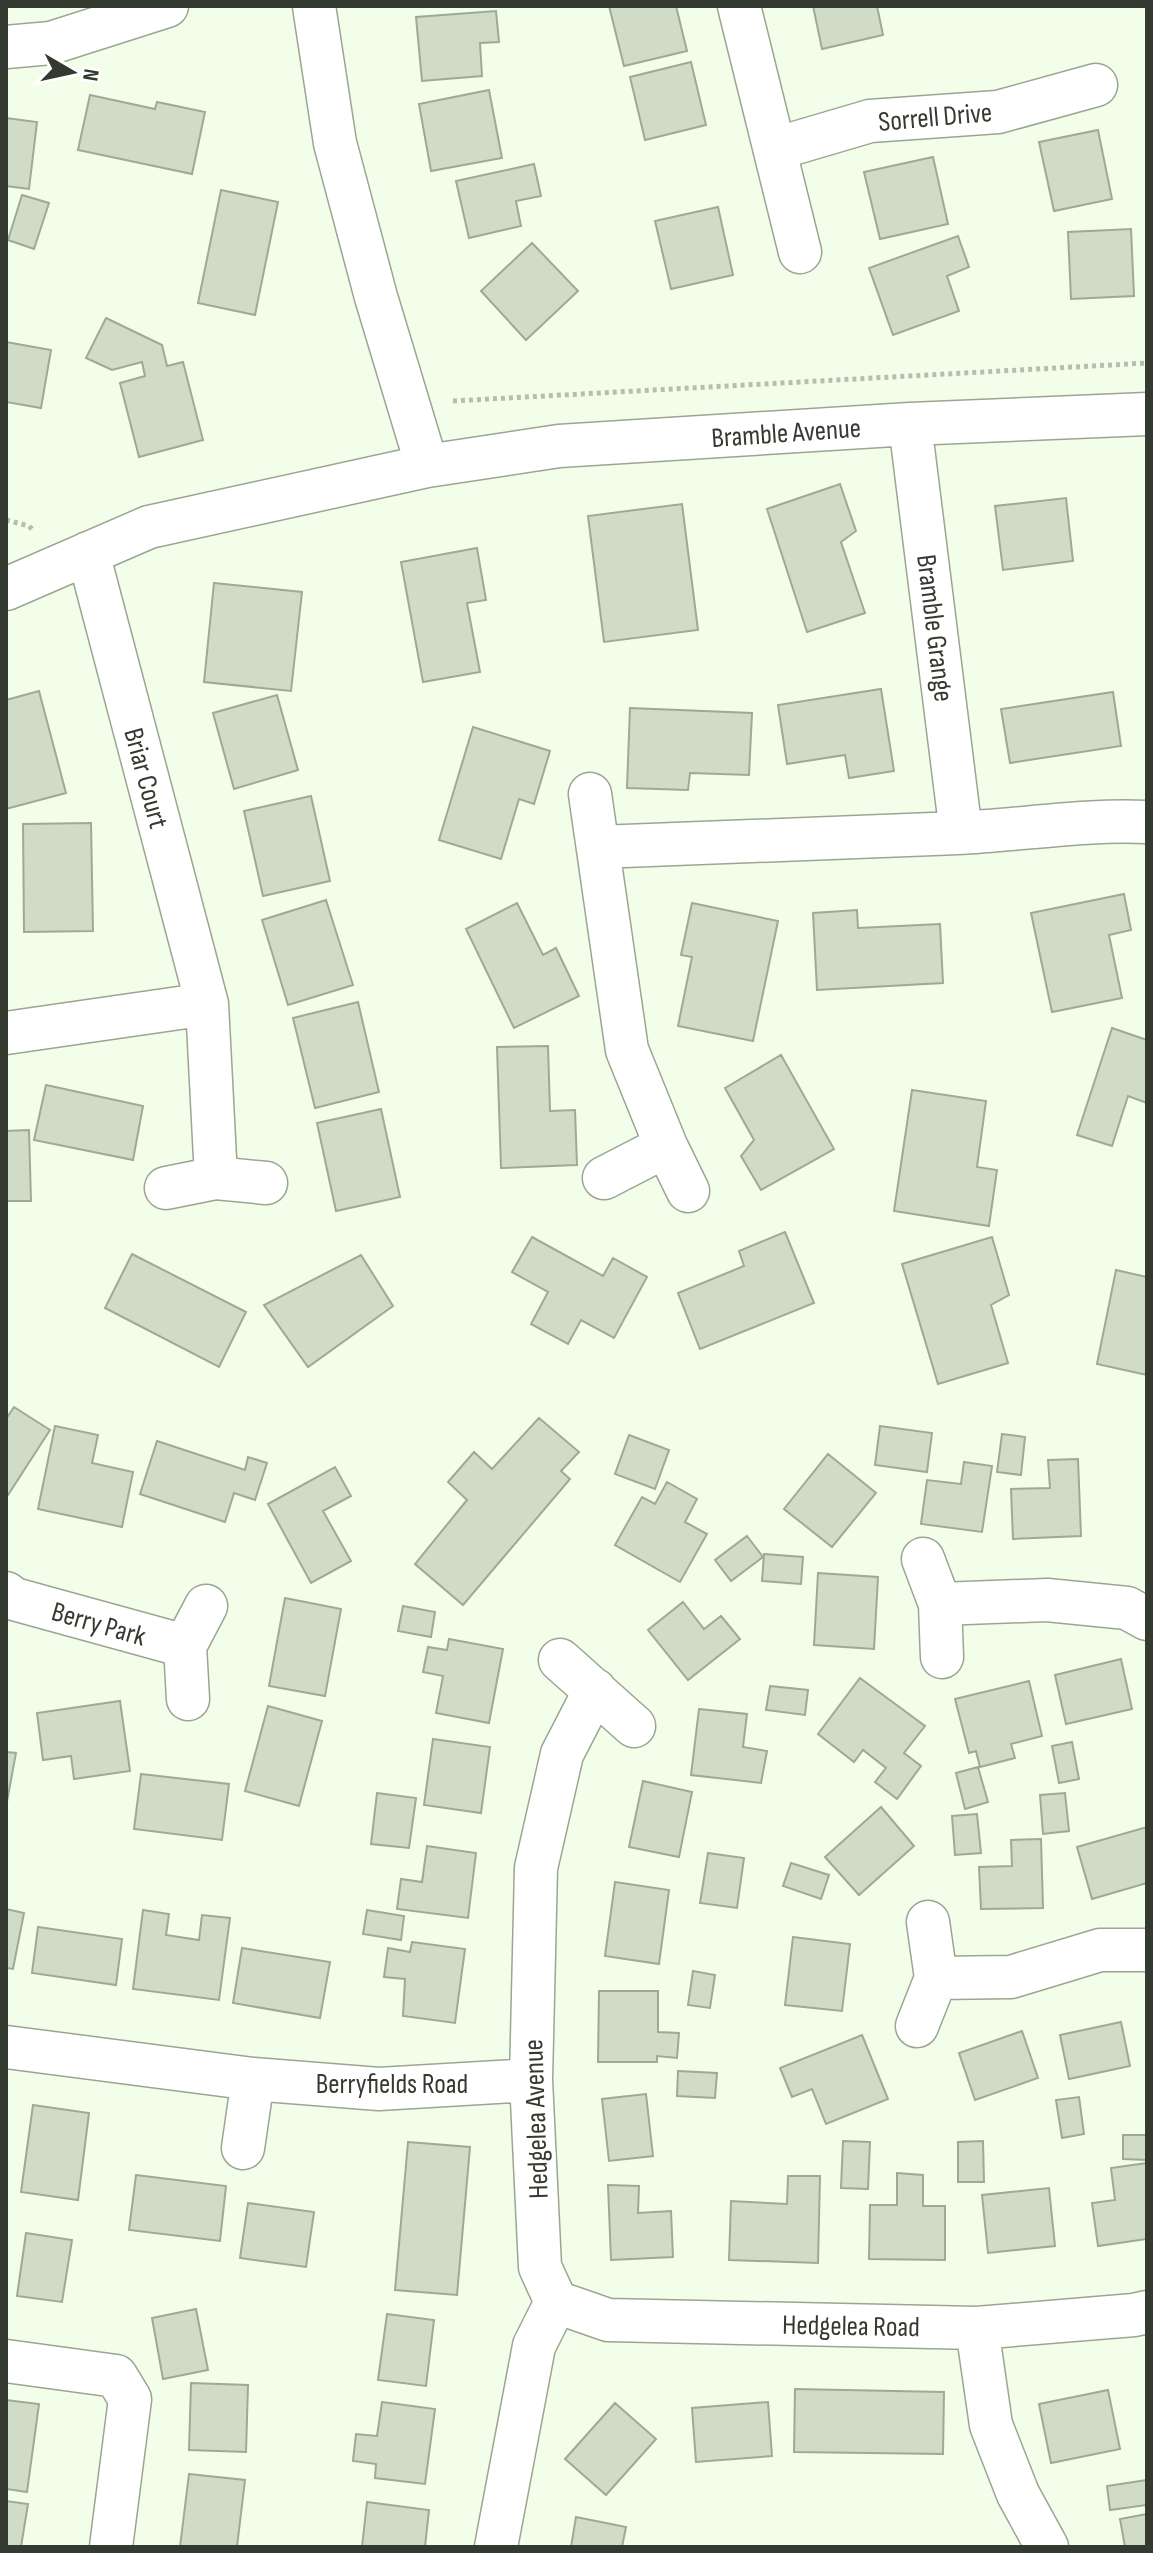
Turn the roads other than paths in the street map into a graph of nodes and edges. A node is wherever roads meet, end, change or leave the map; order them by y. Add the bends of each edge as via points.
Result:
1 (167, 6) edge
2 (314, 6) edge
3 (739, 6) edge
4 (6, 47) edge
5 (1096, 85) dead end
6 (775, 149) junction
7 (800, 252) dead end
8 (1147, 414) edge
9 (910, 424) junction
10 (427, 466) junction
11 (88, 553) junction
12 (6, 589) edge
13 (590, 794) dead end
14 (1147, 822) edge
15 (961, 833) junction
16 (599, 847) junction
17 (207, 1004) junction
18 (6, 1033) edge
19 (666, 1146) junction
20 (216, 1178) junction
21 (604, 1178) dead end
22 (266, 1183) dead end
23 (166, 1188) dead end
24 (688, 1191) dead end
25 (923, 1559) dead end
26 (9, 1600) edge
27 (940, 1604) junction
28 (206, 1606) dead end
29 (1147, 1619) edge
30 (185, 1646) junction
31 (942, 1657) dead end
32 (560, 1660) dead end
33 (595, 1690) junction
34 (188, 1699) dead end
35 (634, 1726) dead end
36 (928, 1922) dead end
37 (1147, 1950) edge
38 (936, 1978) junction
39 (917, 2026) dead end
40 (6, 2047) edge
41 (253, 2079) junction
42 (531, 2080) junction
43 (243, 2148) dead end
44 (556, 2302) junction
45 (1147, 2312) edge
46 (977, 2328) junction
47 (6, 2361) edge
48 (111, 2547) edge
49 (496, 2547) edge
50 (1047, 2547) edge

1 - 4 street via 51,43
2 - 10 street via 335,143
3 - 6 street
5 - 6 street, Sorrell Drive via 998,112 870,121
6 - 7 street
8 - 9 street, Bramble Avenue
9 - 10 street, Bramble Avenue via 559,446
9 - 15 street, Bramble Grange
10 - 11 street, Bramble Avenue via 149,527
11 - 12 street, Bramble Avenue
11 - 17 street, Briar Court
13 - 16 street
14 - 15 street
15 - 16 street
16 - 19 street via 627,1050
17 - 18 street
17 - 20 street, Briar Court
19 - 21 street
19 - 24 street
20 - 22 street
20 - 23 street
25 - 27 street
26 - 30 street, Berry Park
27 - 29 street via 1047,1600 1127,1608
27 - 31 street
28 - 30 street, Berry Park
30 - 34 street, Berry Park
32 - 33 street
33 - 35 street
33 - 42 street, Hedgelea Avenue via 562,1754 536,1868
36 - 38 street
37 - 38 street via 1100,1950 1011,1977
38 - 39 street
40 - 41 street, Berryfields Road
41 - 42 street, Berryfields Road via 379,2089
41 - 43 street
42 - 44 street, Hedgelea Avenue via 540,2267
44 - 46 street, Hedgelea Road via 608,2320
44 - 49 street via 534,2346
45 - 46 street, Hedgelea Road
46 - 50 street via 991,2425 1018,2494
47 - 48 street via 116,2376 130,2399

